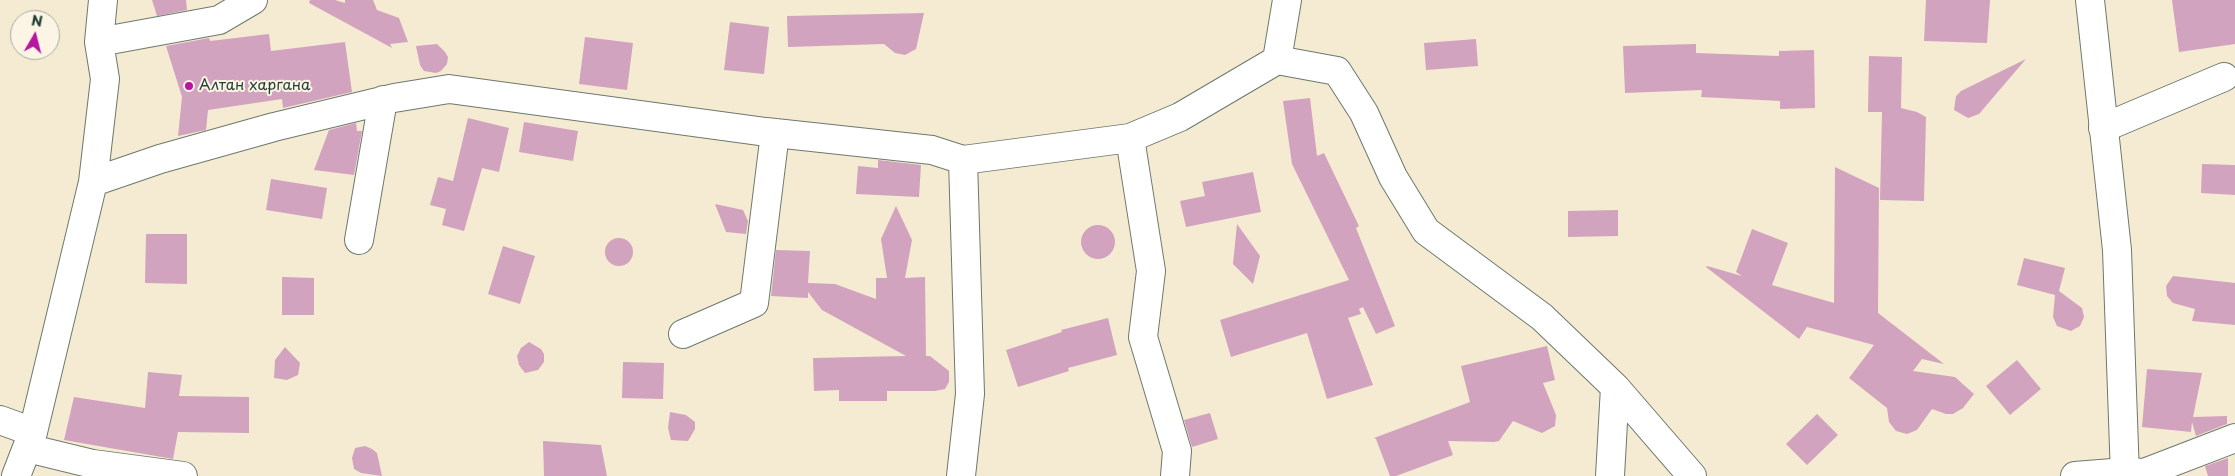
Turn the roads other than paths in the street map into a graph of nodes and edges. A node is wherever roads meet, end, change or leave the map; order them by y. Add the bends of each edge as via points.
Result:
1 (103, 0) edge
2 (253, 0) edge
3 (1287, 0) edge
4 (2090, 0) edge
5 (99, 42) junction
6 (1276, 60) junction
7 (2224, 77) dead end
8 (383, 100) junction
9 (2103, 128) junction
10 (776, 133) junction
11 (1130, 138) junction
12 (963, 160) junction
13 (93, 182) junction
14 (360, 240) dead end
15 (683, 334) dead end
16 (1615, 387) junction
17 (0, 420) edge
18 (2235, 438) edge
19 (30, 440) junction
20 (2125, 474) edge
21 (16, 476) edge
22 (183, 476) edge
23 (961, 476) edge
24 (1176, 476) edge
25 (1610, 476) edge
26 (1692, 476) edge
27 (2075, 476) edge

1 - 5 street
2 - 5 street via 219,20
3 - 6 street
4 - 9 street
5 - 13 street via 106,79
6 - 11 street via 1180,117
6 - 16 street via 1337,71 1364,112 1393,177 1426,231 1542,317
7 - 9 street
8 - 10 street via 449,89
8 - 13 street via 274,126
8 - 14 street
9 - 20 street via 2117,250
10 - 12 street via 932,150
10 - 15 street via 754,302
11 - 12 street
11 - 24 street via 1151,271 1143,337 1177,451
12 - 23 street via 970,394
13 - 19 street
16 - 25 street
16 - 26 street
17 - 19 street
18 - 20 street via 2144,473
19 - 21 street
19 - 22 street via 93,464
20 - 27 street

